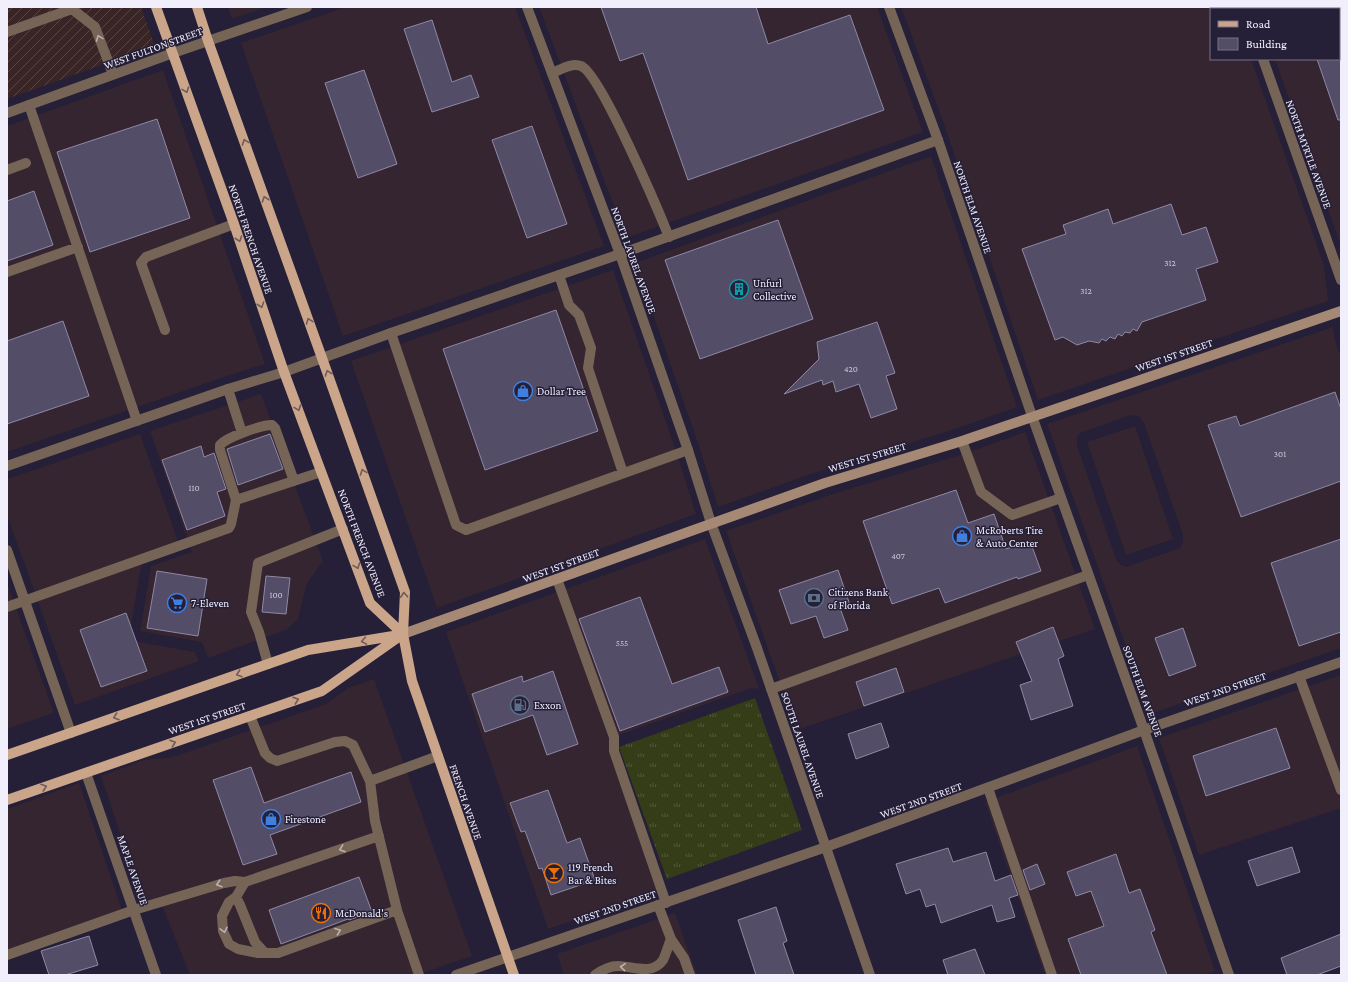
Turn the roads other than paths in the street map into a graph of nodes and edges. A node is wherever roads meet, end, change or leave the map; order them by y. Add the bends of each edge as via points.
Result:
1 (156, 7) edge
2 (197, 7) edge
3 (307, 7) edge
4 (527, 7) edge
5 (889, 7) edge
6 (7, 32) edge
7 (208, 40) junction
8 (173, 53) junction
9 (1263, 60) edge
10 (552, 73) junction
11 (113, 74) junction
12 (29, 105) junction
13 (7, 112) edge
14 (938, 140) junction
15 (26, 163) dead end
16 (7, 170) edge
17 (234, 224) junction
18 (669, 237) junction
19 (78, 247) junction
20 (620, 254) junction
21 (7, 272) edge
22 (559, 275) junction
23 (1341, 280) edge
24 (1341, 311) edge
25 (165, 330) dead end
26 (391, 333) junction
27 (322, 358) junction
28 (284, 372) junction
29 (228, 389) junction
30 (1032, 416) junction
31 (137, 421) junction
32 (242, 433) junction
33 (962, 441) junction
34 (688, 450) junction
35 (7, 466) edge
36 (321, 472) junction
37 (623, 473) junction
38 (294, 481) junction
39 (1061, 498) junction
40 (236, 500) junction
41 (711, 523) junction
42 (344, 529) junction
43 (7, 550) edge
44 (1088, 575) junction
45 (557, 580) junction
46 (26, 601) junction
47 (7, 607) edge
48 (402, 634) junction
49 (1341, 662) edge
50 (268, 664) junction
51 (1299, 676) junction
52 (771, 689) junction
53 (250, 716) junction
54 (1144, 730) junction
55 (71, 733) junction
56 (7, 755) edge
57 (438, 756) junction
58 (86, 773) junction
59 (370, 781) junction
60 (988, 788) junction
61 (1341, 790) edge
62 (7, 800) edge
63 (379, 836) junction
64 (826, 847) junction
65 (245, 882) junction
66 (236, 897) junction
67 (662, 904) junction
68 (134, 910) junction
69 (397, 910) junction
70 (671, 939) junction
71 (265, 953) junction
72 (7, 955) edge
73 (508, 957) junction
74 (654, 972) edge
75 (156, 975) edge
76 (419, 975) edge
77 (456, 975) edge
78 (514, 975) edge
79 (595, 975) edge
80 (690, 975) edge
81 (870, 975) edge
82 (1052, 975) edge
83 (1229, 975) edge

1 - 8 main road, NORTH FRENCH AVENUE
2 - 7 main road, NORTH FRENCH AVENUE
3 - 7 street, WEST FULTON STREET
4 - 10 street, NORTH LAUREL AVENUE
5 - 14 street, NORTH ELM AVENUE
11 -> 6 street via 94,27 72,9
7 - 8 street, WEST FULTON STREET
27 -> 7 main road, NORTH FRENCH AVENUE
8 - 11 street, WEST FULTON STREET
8 -> 17 main road, NORTH FRENCH AVENUE
9 - 23 street, NORTH MYRTLE AVENUE
10 - 18 street via 578,65 586,69 592,77 640,169
10 - 20 street, NORTH LAUREL AVENUE
11 - 12 street, WEST FULTON STREET
12 - 13 street, WEST FULTON STREET
12 - 19 street
14 - 18 street
14 - 30 street, NORTH ELM AVENUE
15 - 16 street
17 - 25 street via 146,257 141,263
17 -> 28 main road, NORTH FRENCH AVENUE
18 - 20 street
19 - 21 street
19 - 31 street
20 - 22 street
20 - 34 street, NORTH LAUREL AVENUE
22 - 26 street
22 - 37 street via 569,305 580,315 591,348 588,368
24 - 30 main road, WEST 1ST STREET
26 - 27 street
26 - 37 street via 456,525 466,530
27 - 28 street
48 -> 27 main road, NORTH FRENCH AVENUE via 405,592
28 - 29 street
28 -> 36 main road, NORTH FRENCH AVENUE
29 - 31 street
29 - 32 street
30 - 33 main road, WEST 1ST STREET
30 - 39 street, SOUTH ELM AVENUE
31 - 35 street
32 - 38 street via 272,425
32 - 40 street via 223,441 220,445
33 - 39 street via 981,492 1012,515
33 - 41 main road, WEST 1ST STREET via 825,483
34 - 37 street
34 - 41 street, NORTH LAUREL AVENUE
36 - 38 street
36 - 42 main road, NORTH FRENCH AVENUE
38 - 40 street
39 - 44 street, SOUTH ELM AVENUE
40 - 46 street via 232,524 226,529
41 - 45 main road, WEST 1ST STREET
41 - 52 street, SOUTH LAUREL AVENUE
42 -> 48 main road, NORTH FRENCH AVENUE via 370,603
42 - 50 street via 258,564 251,612
43 - 46 street
44 - 52 street
44 - 54 street, SOUTH ELM AVENUE
45 - 48 main road, WEST 1ST STREET
45 - 67 street via 614,737 614,751
46 - 47 street
46 - 55 street
48 -> 50 main road, WEST 1ST STREET via 308,650
53 -> 48 main road, WEST 1ST STREET via 322,691
48 - 57 main road, FRENCH AVENUE via 412,681
49 - 51 street, WEST 2ND STREET
50 -> 55 main road, WEST 1ST STREET
51 - 54 street, WEST 2ND STREET
51 - 61 street
52 - 64 street, SOUTH LAUREL AVENUE
58 -> 53 main road, WEST 1ST STREET
53 - 59 street via 265,753 270,758 277,761 345,741 353,745
54 - 60 street, WEST 2ND STREET
54 - 83 street, SOUTH ELM AVENUE
55 - 56 main road, WEST 1ST STREET
57 - 59 street
57 - 73 main road, FRENCH AVENUE
62 -> 58 main road, WEST 1ST STREET
58 - 68 street, MAPLE AVENUE
59 - 63 street
60 - 64 street, WEST 2ND STREET
60 - 82 street
63 -> 65 street
63 - 69 street
64 - 67 street, WEST 2ND STREET
64 - 81 street, SOUTH LAUREL AVENUE
65 - 66 street
65 -> 68 street via 224,883
66 - 71 street via 255,942
66 -> 71 street via 229,902 222,916 223,931 229,944 238,949
67 - 70 street
67 - 73 street, WEST 2ND STREET
68 - 72 street
68 - 75 street, MAPLE AVENUE
71 -> 69 street via 278,953
69 - 76 street
70 - 74 street
70 - 80 street via 684,958
73 - 77 street, WEST 2ND STREET
73 - 78 main road, FRENCH AVENUE
74 -> 79 street via 617,966 604,969

